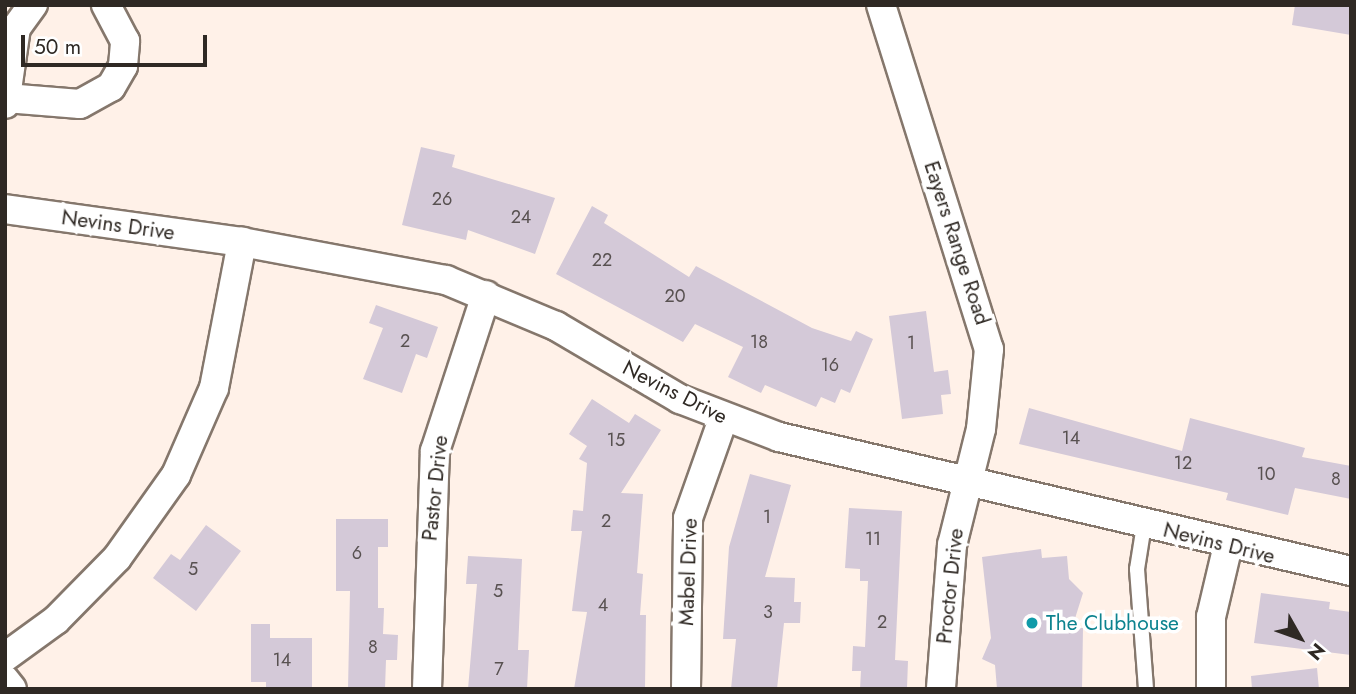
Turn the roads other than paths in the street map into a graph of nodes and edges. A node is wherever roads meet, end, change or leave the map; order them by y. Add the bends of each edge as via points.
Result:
1 (33, 5) edge
2 (106, 5) edge
3 (881, 5) edge
4 (6, 98) edge
5 (5, 104) edge
6 (5, 209) edge
7 (242, 242) junction
8 (486, 295) junction
9 (723, 419) junction
10 (964, 485) junction
11 (1144, 525) junction
12 (1228, 545) junction
13 (1351, 572) edge
14 (5, 657) edge
15 (5, 680) edge
16 (12, 689) edge
17 (427, 689) edge
18 (686, 689) edge
19 (941, 689) edge
20 (1146, 689) edge
21 (1211, 689) edge

1 - 4 street via 16,28
2 - 4 street via 125,41 123,66 111,87 80,104
3 - 10 street, Eayers Range Road via 989,349 983,419
4 - 5 street
6 - 7 street, Nevins Drive
7 - 8 street, Nevins Drive via 413,271
7 - 14 street via 214,388 187,455 142,528 56,620
8 - 9 street, Nevins Drive via 556,326
8 - 17 street, Pastor Drive via 435,451
9 - 10 street, Nevins Drive
9 - 18 street, Mabel Drive via 688,518
10 - 11 street, Nevins Drive
10 - 19 street, Proctor Drive via 946,593
11 - 12 street, Nevins Drive
11 - 20 lane via 1137,569
12 - 13 street, Nevins Drive
12 - 21 street via 1211,617
15 - 16 street

